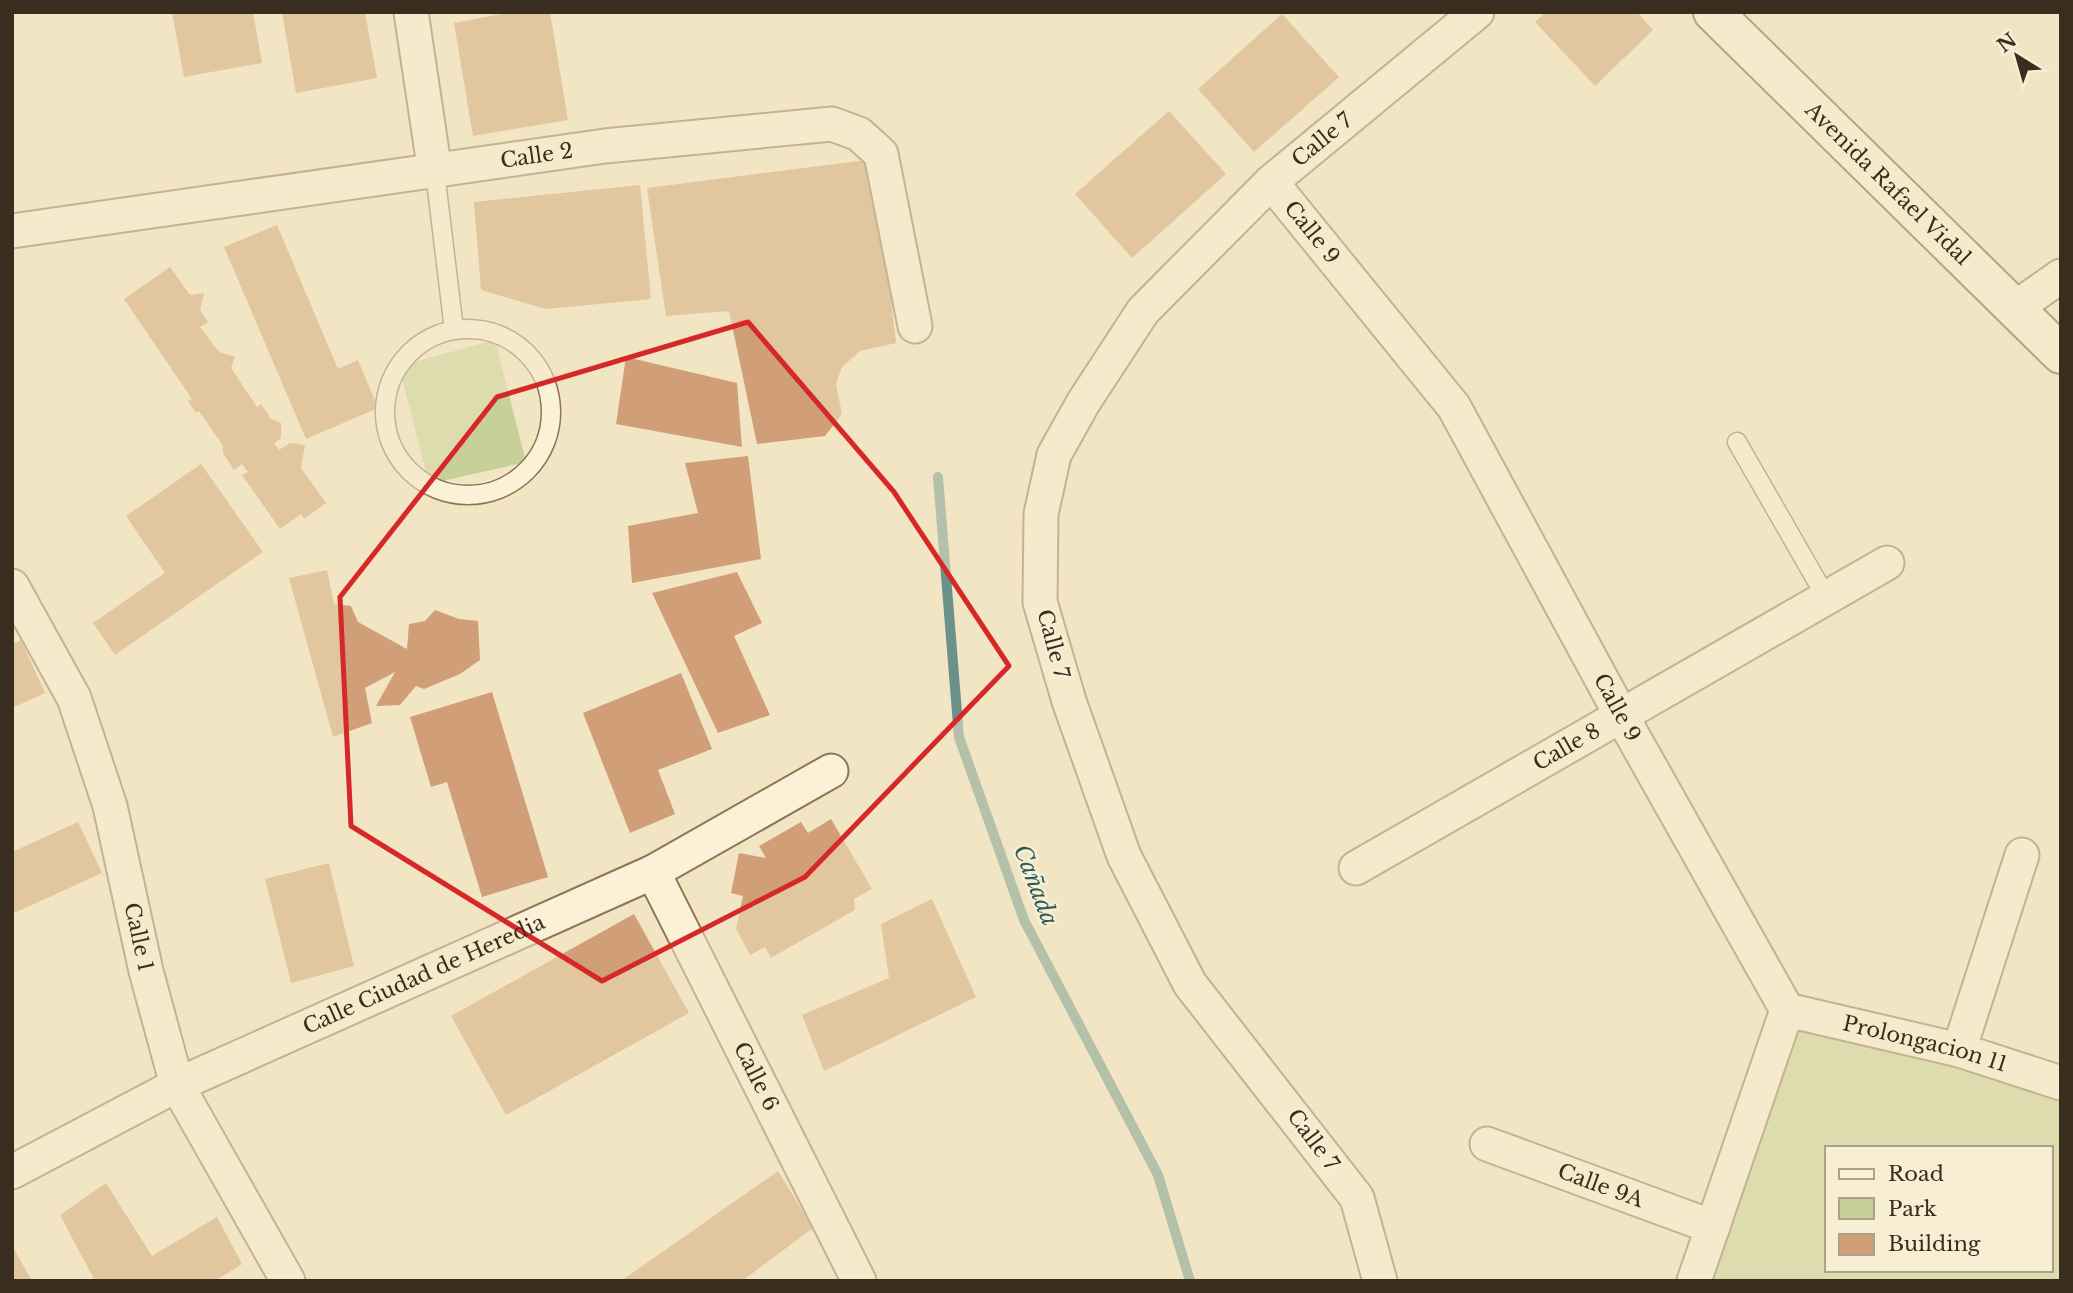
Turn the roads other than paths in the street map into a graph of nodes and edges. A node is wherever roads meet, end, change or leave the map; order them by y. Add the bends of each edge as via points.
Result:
1 (411, 12) edge
2 (1477, 12) edge
3 (1713, 12) edge
4 (435, 172) junction
5 (1271, 182) junction
6 (12, 231) edge
7 (2061, 276) edge
8 (2015, 308) junction
9 (915, 326) dead end
10 (454, 330) junction
11 (2061, 354) edge
12 (1737, 442) dead end
13 (1887, 563) dead end
14 (12, 586) edge
15 (1826, 597) junction
16 (1621, 716) junction
17 (831, 771) dead end
18 (2022, 855) dead end
19 (1356, 868) dead end
20 (653, 872) junction
21 (1787, 1010) junction
22 (1959, 1050) junction
23 (2061, 1083) edge
24 (177, 1085) junction
25 (1488, 1144) dead end
26 (12, 1172) edge
27 (1713, 1227) junction
28 (286, 1280) edge
29 (859, 1281) edge
30 (1380, 1281) edge
31 (1694, 1281) edge

1 - 4 street
2 - 5 street, Calle 7
3 - 8 main road, Avenida Rafael Vidal
4 - 6 street, Calle 2
4 - 9 street, Calle 2 via 605,146 832,124 859,134 881,154
4 - 10 lane
5 - 16 street, Calle 9 via 1454,407
5 - 30 street, Calle 7 via 1143,312 1083,402 1054,455 1041,514 1040,602 1069,701 1124,856 1190,984 1357,1198
7 - 8 street
8 - 11 main road, Avenida Rafael Vidal
10 - 10 lane via 416,346 391,377 386,429 395,454 424,482 462,496 489,493 513,482 533,464 547,439 552,411 547,382 532,357 510,339 483,330
12 - 15 lane
13 - 15 street, Calle 8
14 - 24 street, Calle 1 via 74,698 110,806 146,971
15 - 16 street, Calle 8
16 - 19 street, Calle 8
16 - 21 street, Calle 9
17 - 20 street, Calle Ciudad de Heredia
18 - 22 street
20 - 24 street, Calle Ciudad de Heredia
20 - 29 street, Calle 6
21 - 22 street, Prolongacion 11
21 - 27 street
22 - 23 street, Prolongacion 11
24 - 26 street, Calle Ciudad de Heredia
24 - 28 street, Calle 1
25 - 27 street, Calle 9A
27 - 31 street

